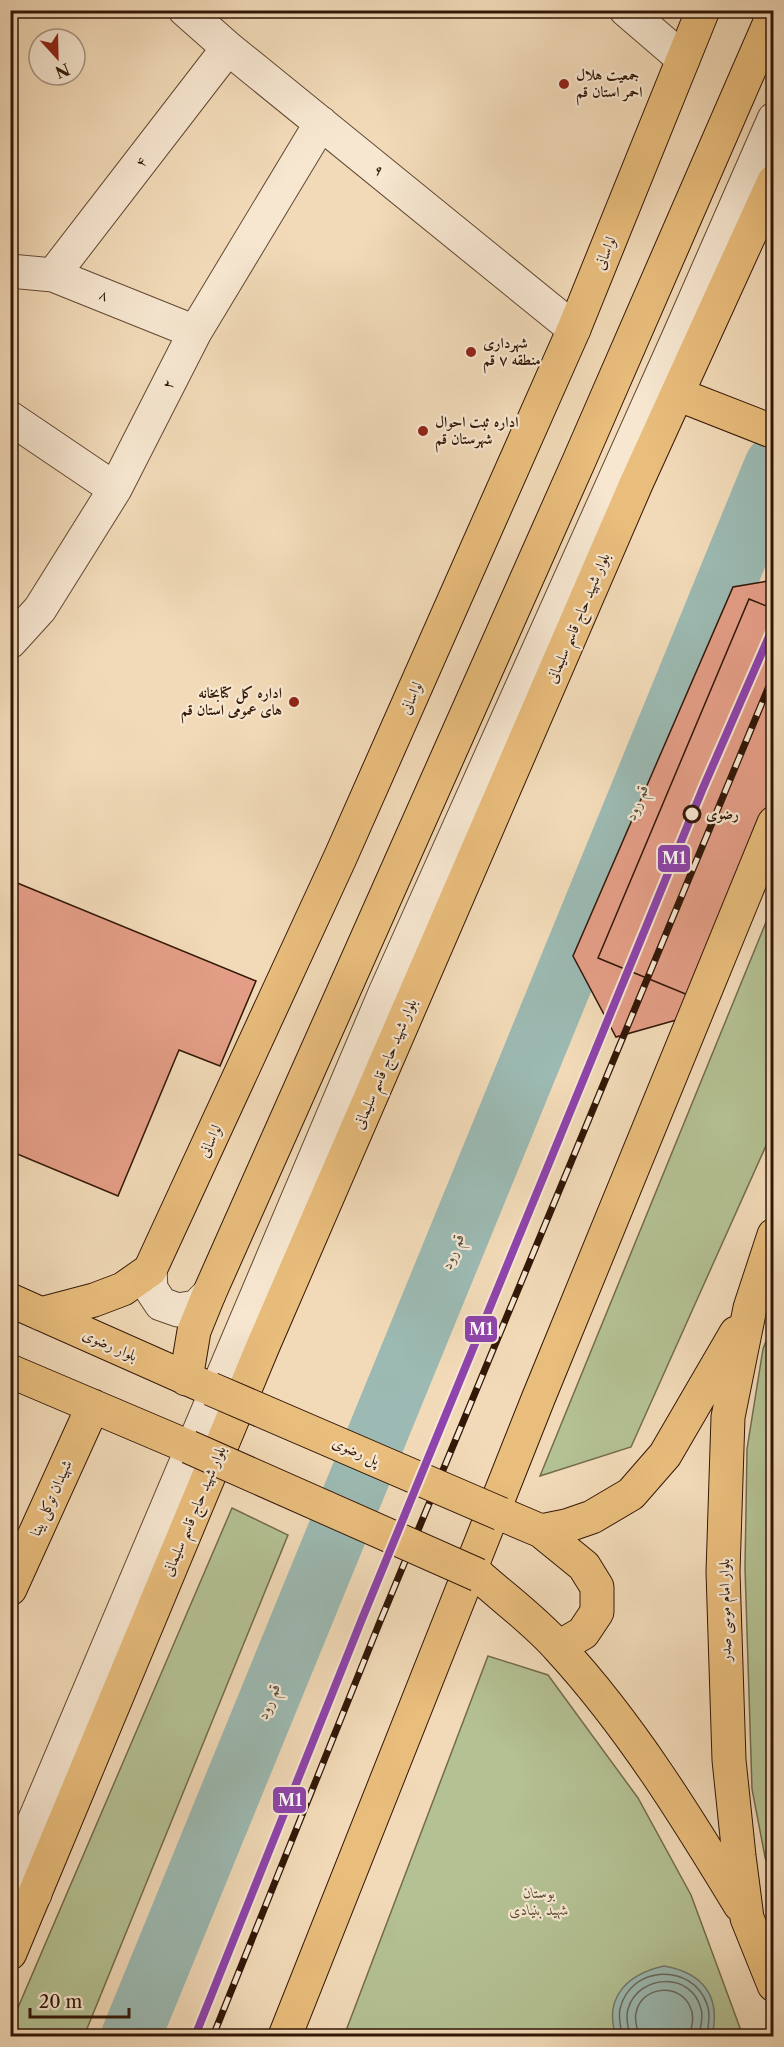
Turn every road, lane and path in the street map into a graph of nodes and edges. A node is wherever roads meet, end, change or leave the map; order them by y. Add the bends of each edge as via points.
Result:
1 (185, 10) edge
2 (626, 10) edge
3 (703, 10) edge
4 (774, 13) edge
5 (228, 48) junction
6 (683, 59) junction
7 (774, 119) edge
8 (321, 123) junction
9 (774, 181) edge
10 (10, 271) edge
11 (53, 275) junction
12 (574, 329) junction
13 (195, 332) junction
14 (677, 394) junction
15 (10, 418) edge
16 (774, 432) edge
17 (115, 489) junction
18 (10, 642) edge
19 (774, 823) edge
20 (774, 1234) edge
21 (150, 1270) junction
22 (209, 1294) junction
23 (10, 1300) edge
24 (750, 1308) junction
25 (41, 1314) junction
26 (10, 1371) edge
27 (199, 1384) junction
28 (93, 1406) junction
29 (541, 1531) junction
30 (10, 1589) edge
31 (559, 1647) junction
32 (35, 1894) junction
33 (747, 1917) junction
34 (10, 1953) edge
35 (774, 1985) edge
36 (285, 2037) edge

1 - 5 street, ۹
2 - 6 street
3 - 6 main road, لواسانی
4 - 22 main road
5 - 8 street, ۹
5 - 11 street, ۴
6 - 12 main road, لواسانی
7 - 32 street via 385,993 21,1852
8 - 12 street, ۹
8 - 13 street, ۲
9 - 14 main road, بلوار شهید حاج قاسم سلیمانی
10 - 11 street, ۸
11 - 13 street, ۸
12 - 21 main road, لواسانی via 340,858
13 - 17 street, ۲
14 - 16 main road
14 - 32 main road, بلوار شهید حاج قاسم سلیمانی via 263,1346
15 - 17 street
17 - 18 street, ۲ via 40,609
19 - 36 main road via 538,1399
20 - 24 main road, بلوار امام موسی صدر
21 - 22 street via 151,1288 161,1304 178,1310 196,1307
21 - 25 main road via 123,1288 94,1300
22 - 27 main road via 194,1331
23 - 25 main road, بلوار رضوی
24 - 29 main road via 665,1455 632,1494 592,1517
24 - 33 main road, بلوار امام موسی صدر via 728,1417 723,1572 729,1760
25 - 27 main road, بلوار رضوی
26 - 28 main road
27 - 29 main road, پل رضوی, bridge
28 - 30 main road, شهیدان توکلی بینا
28 - 31 main road, bridge via 478,1575
29 - 31 main road, پل رضوی via 585,1566 597,1587 597,1612 583,1633
31 - 33 main road via 660,1778
32 - 34 main road, بلوار شهید حاج قاسم سلیمانی
33 - 35 main road, بلوار امام موسی صدر

